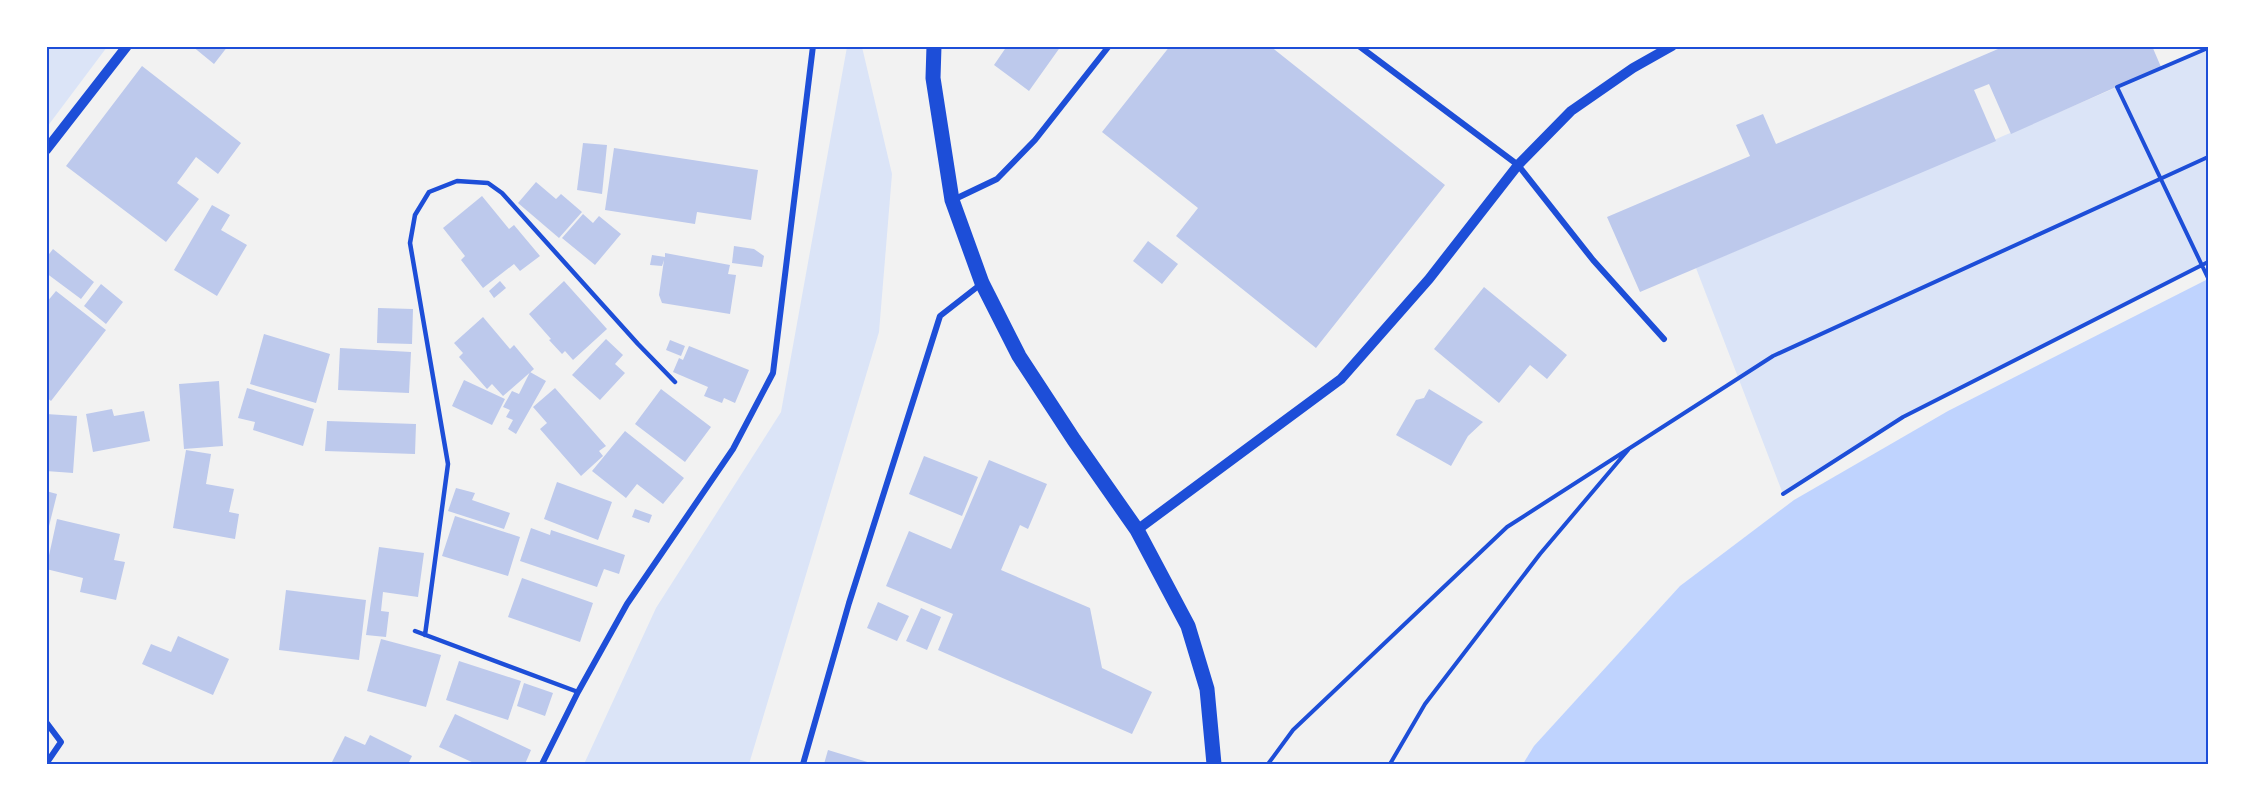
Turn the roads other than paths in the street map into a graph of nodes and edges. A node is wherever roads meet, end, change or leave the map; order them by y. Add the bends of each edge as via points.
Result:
1 (127, 46) edge
2 (813, 46) edge
3 (934, 46) edge
4 (1109, 46) edge
5 (1359, 46) edge
6 (1672, 46) edge
7 (46, 150) edge
8 (1518, 165) junction
9 (952, 200) junction
10 (982, 283) junction
11 (1664, 339) dead end
12 (675, 382) dead end
13 (1137, 530) junction
14 (415, 631) dead end
15 (425, 634) junction
16 (578, 692) junction
17 (46, 722) edge
18 (46, 764) edge
19 (542, 765) edge
20 (803, 765) edge
21 (1214, 765) edge

1 - 7 street
2 - 16 street via 773,373 733,449 627,604
3 - 9 main road via 933,78
4 - 9 street via 1035,140 997,179
5 - 8 street
6 - 8 street via 1632,68 1572,111
8 - 11 street via 1593,260
8 - 13 street via 1429,279 1341,379
9 - 10 main road
10 - 13 main road via 1019,356
10 - 20 street via 940,316 849,603
12 - 15 lane via 502,193 488,183 457,182 429,192 415,215 410,243 448,464
13 - 21 main road via 1188,626 1207,689
14 - 15 lane
15 - 16 lane
16 - 19 street
17 - 18 street via 61,742

